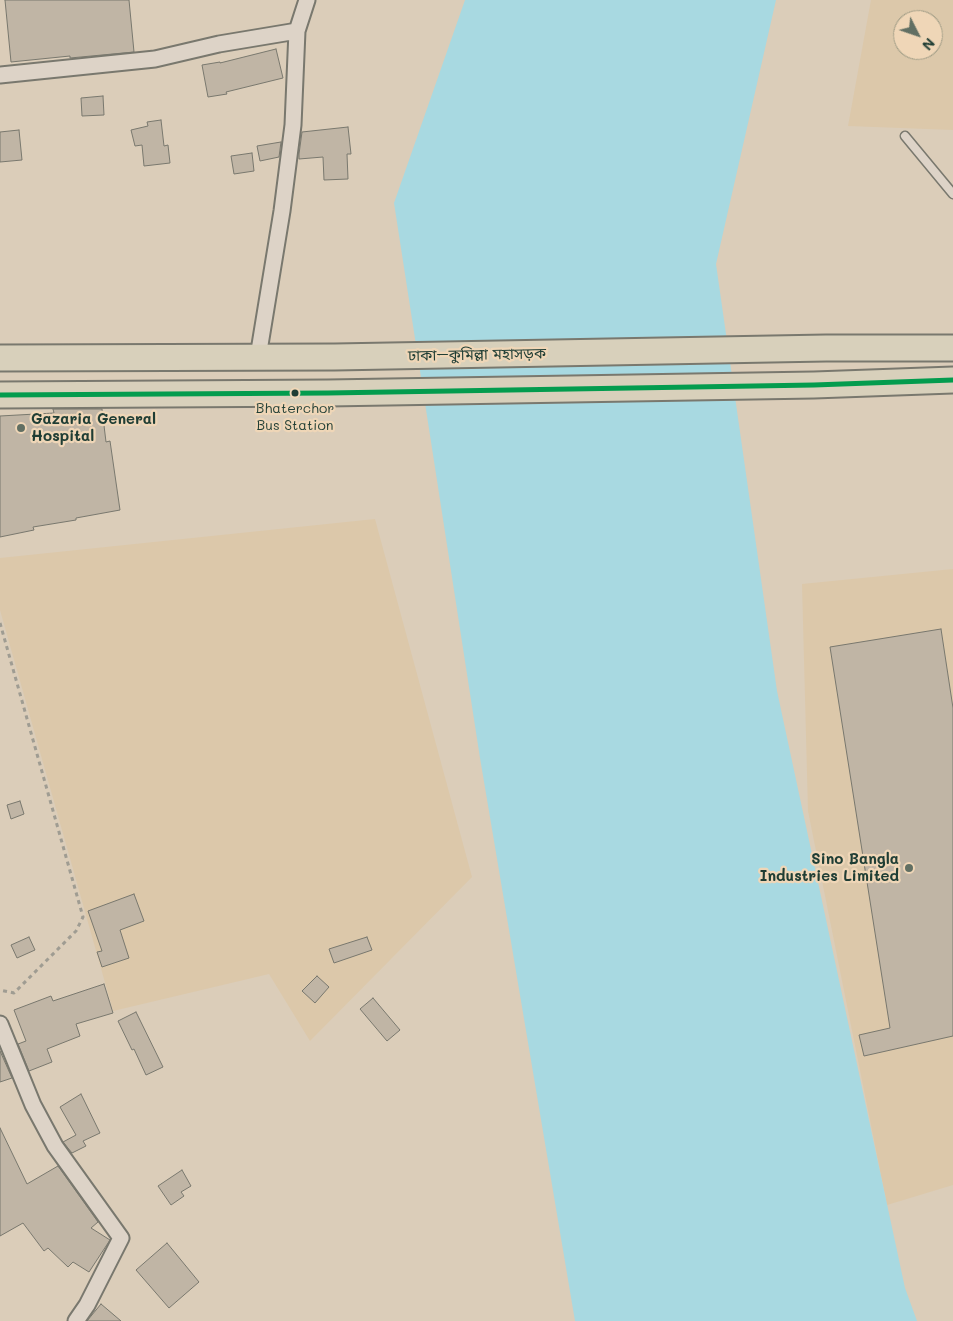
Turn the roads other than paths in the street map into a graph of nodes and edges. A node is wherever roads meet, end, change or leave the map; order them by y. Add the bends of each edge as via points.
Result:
1 (307, 0) edge
2 (297, 31) junction
3 (0, 75) edge
4 (905, 136) dead end
5 (953, 194) edge
6 (953, 348) edge
7 (258, 357) junction
8 (0, 358) edge
9 (953, 380) edge
10 (0, 395) edge
11 (0, 1024) edge
12 (76, 1321) edge

1 - 2 street
2 - 3 street via 219,44 154,60
2 - 7 street via 293,125
4 - 5 lane
6 - 7 highway, ঢাকা–কুমিল্লা মহাসড়ক
7 - 8 highway, ঢাকা–কুমিল্লা মহাসড়ক
9 - 10 highway via 328,393
11 - 12 street via 33,1104 55,1146 121,1238

